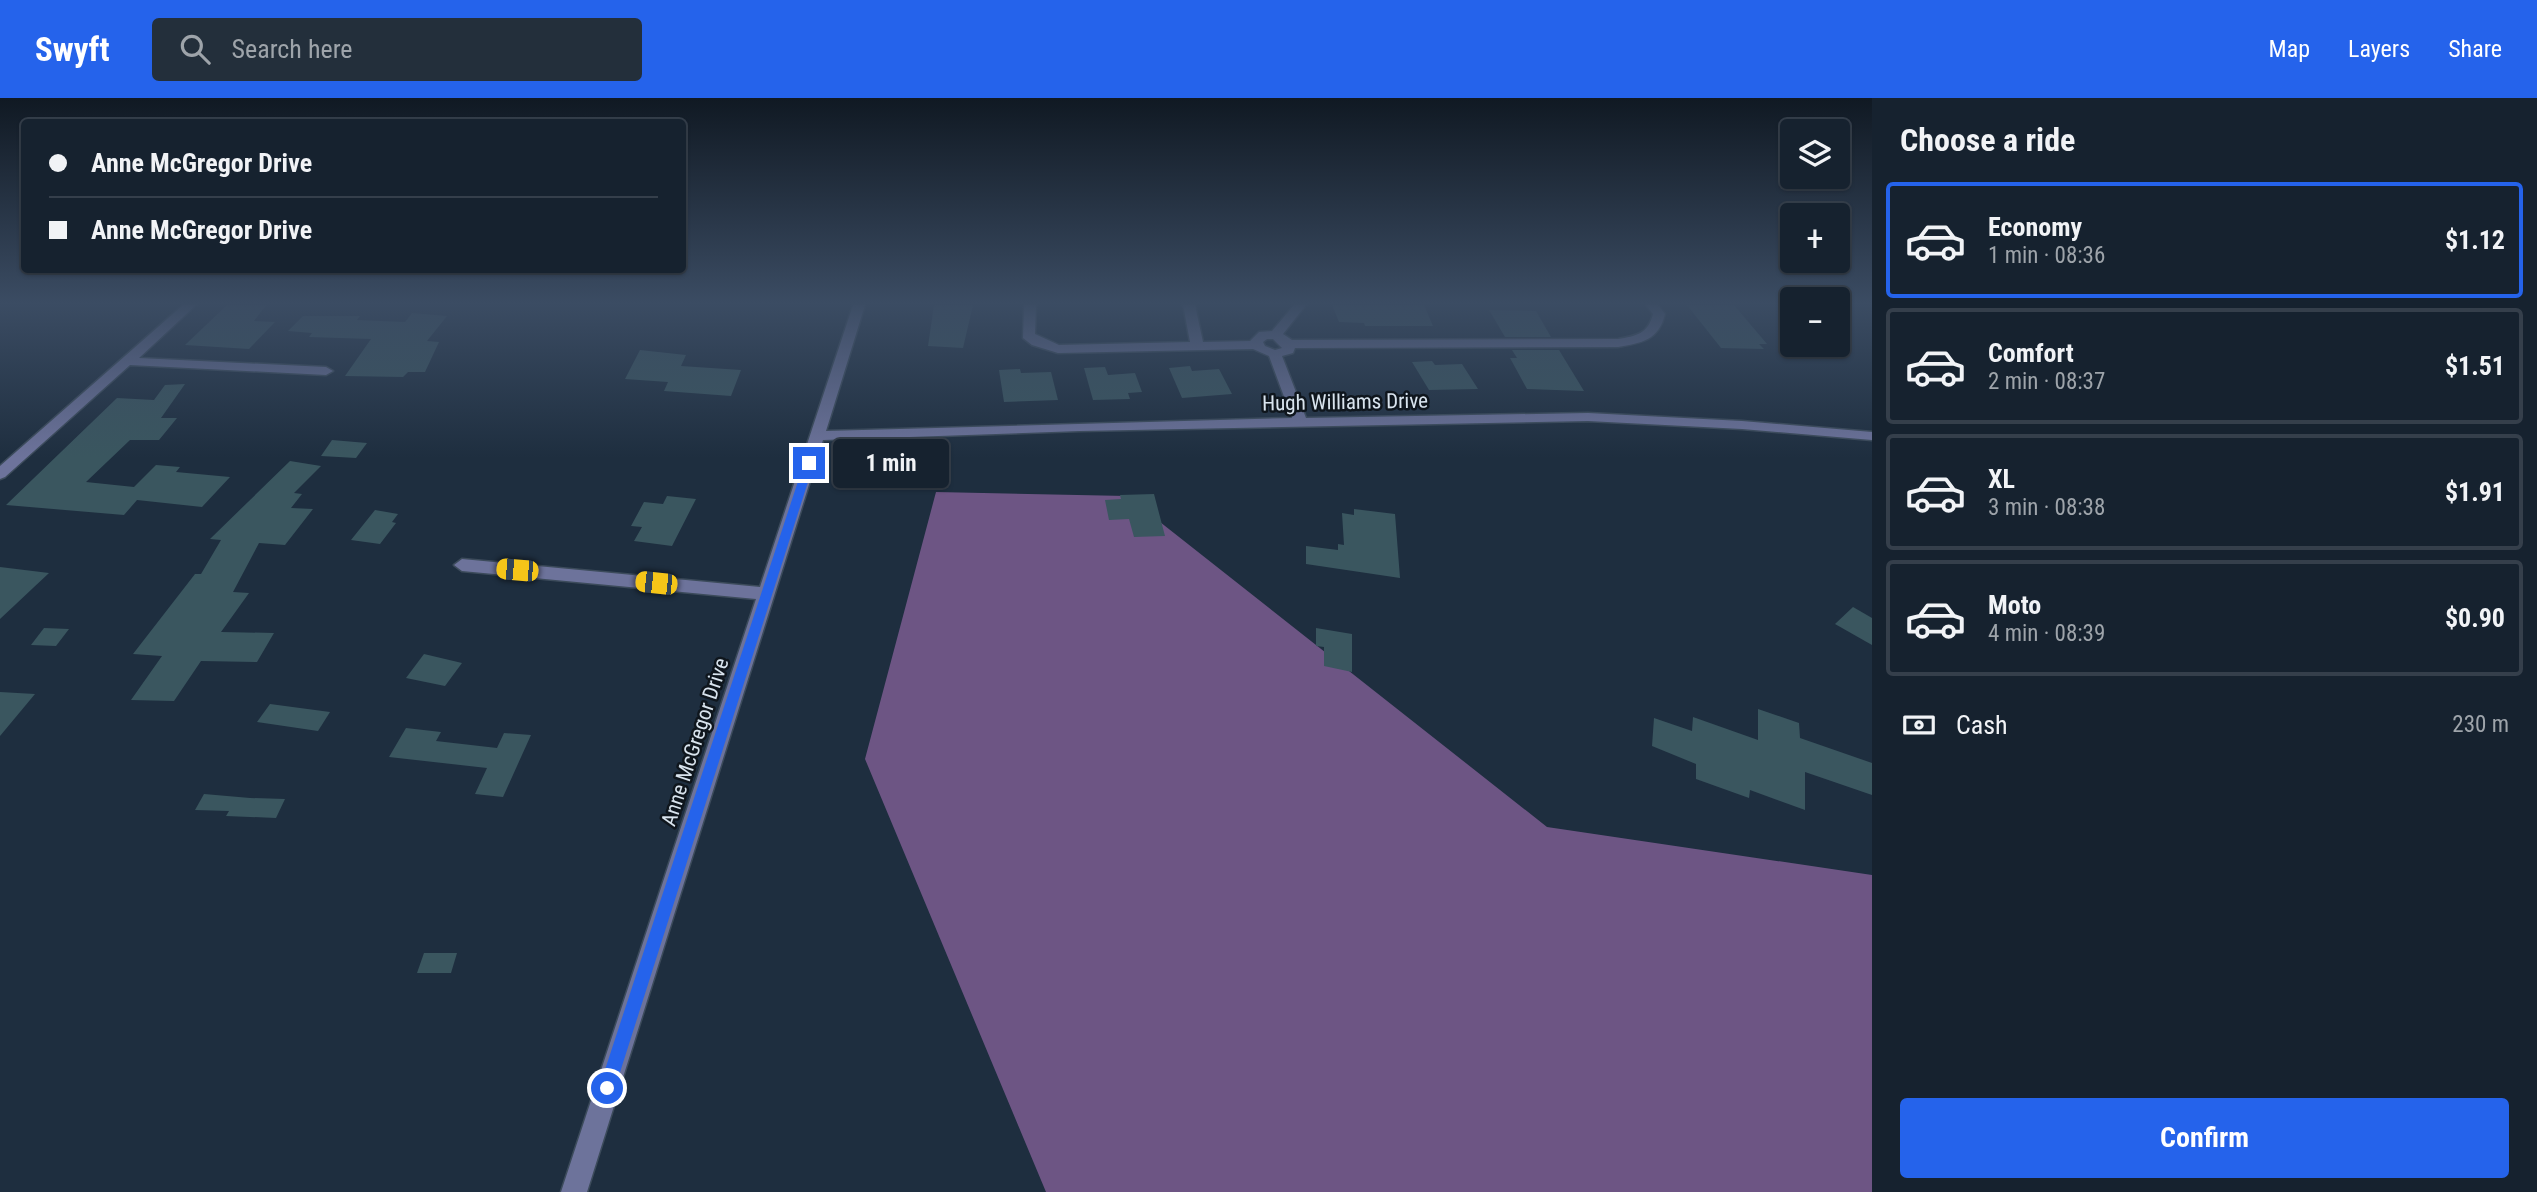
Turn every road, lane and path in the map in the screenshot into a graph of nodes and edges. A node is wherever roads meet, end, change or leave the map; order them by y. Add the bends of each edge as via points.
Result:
1 (132, 356) edge
2 (843, 356) edge
3 (1276, 356) edge
4 (127, 360) junction
5 (326, 371) dead end
6 (1301, 424) junction
7 (818, 436) junction
8 (1872, 436) edge
9 (0, 474) edge
10 (462, 565) dead end
11 (767, 594) junction
12 (574, 1192) edge

1 - 4 street
2 - 7 street, Anne McGregor Drive
3 - 6 street
4 - 5 street
4 - 9 street
6 - 7 street, Hugh Williams Drive
6 - 8 street, Hugh Williams Drive via 1588,418
7 - 11 street, Anne McGregor Drive
10 - 11 street
11 - 12 street, Anne McGregor Drive

